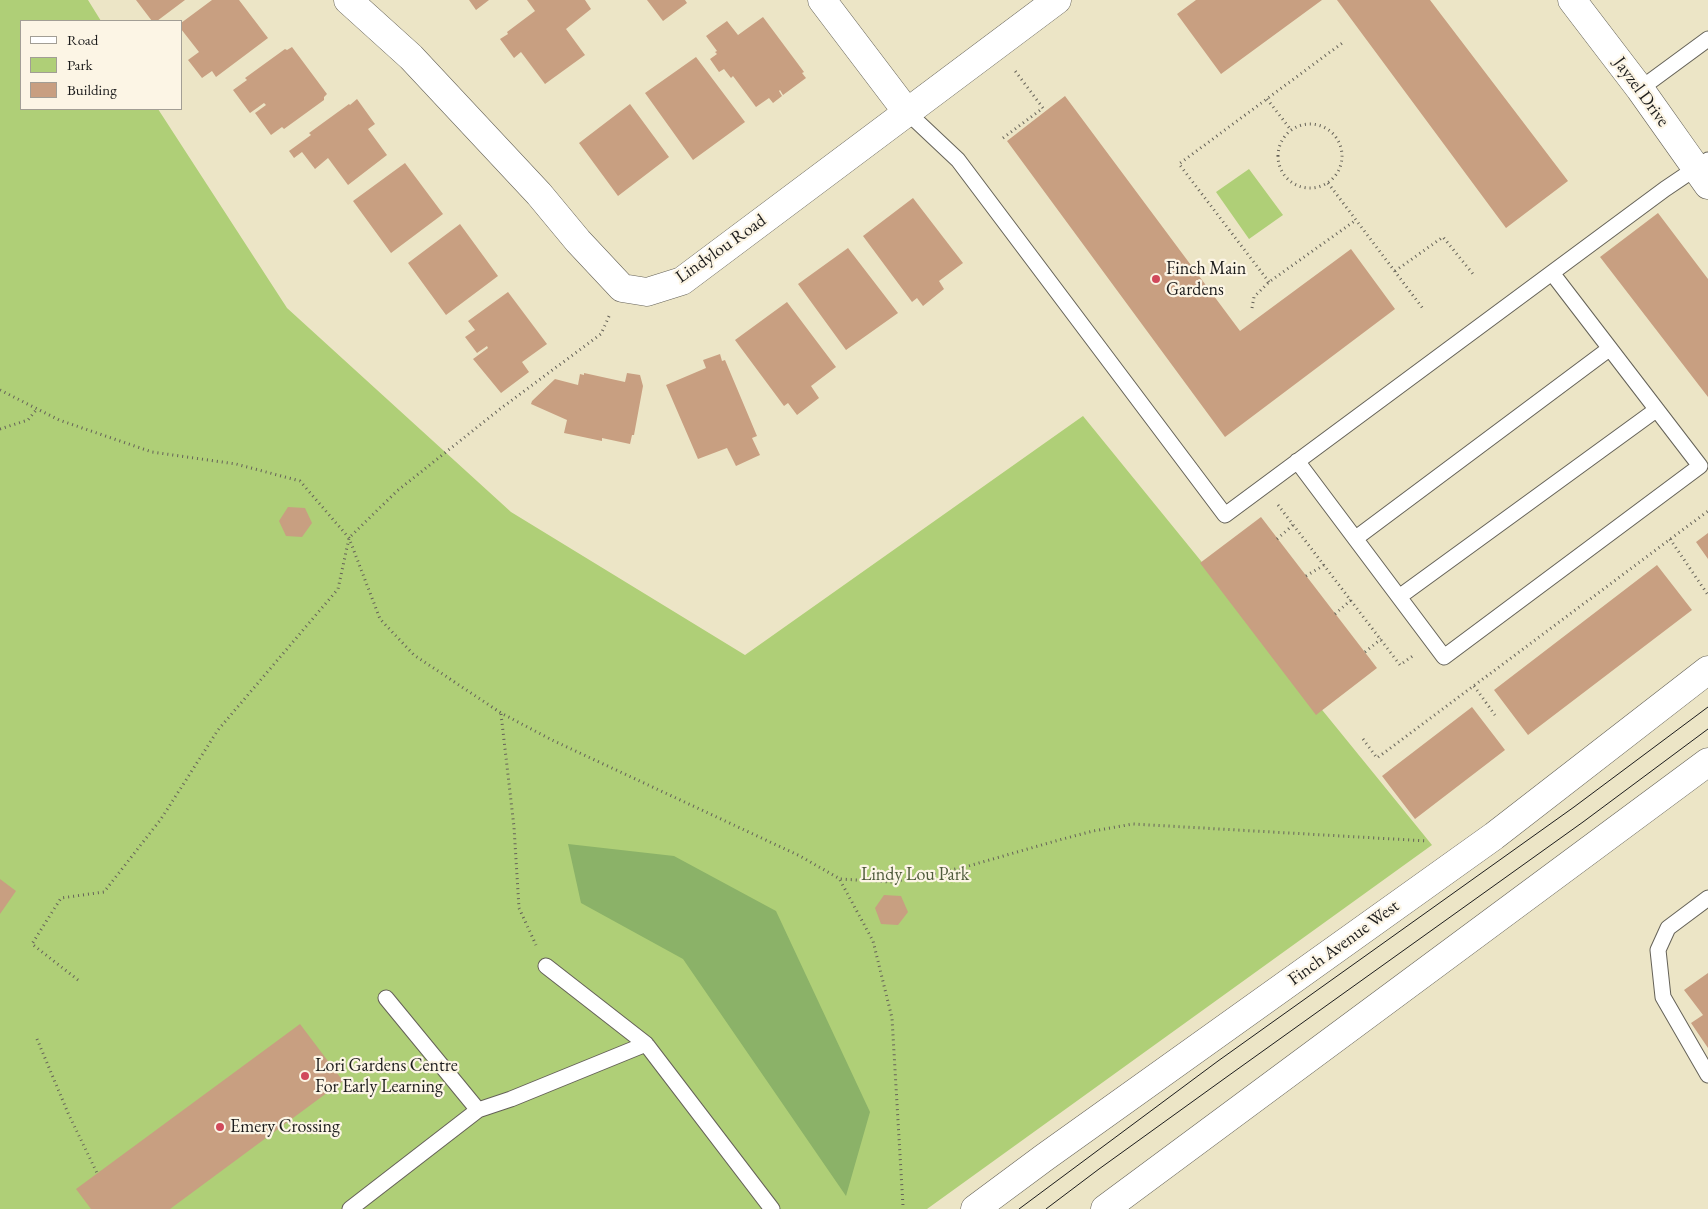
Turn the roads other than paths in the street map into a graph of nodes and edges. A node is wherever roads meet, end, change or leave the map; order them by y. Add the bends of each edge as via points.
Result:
1 (348, 0) edge
2 (822, 0) edge
3 (1057, 0) edge
4 (1572, 0) edge
5 (1708, 39) edge
6 (1640, 89) junction
7 (907, 112) junction
8 (1704, 171) edge
9 (1552, 274) junction
10 (1609, 349) junction
11 (1656, 410) junction
12 (1298, 461) junction
13 (1356, 538) junction
14 (1399, 597) junction
15 (1708, 670) edge
16 (1708, 762) edge
17 (1708, 898) edge
18 (546, 966) road end
19 (386, 998) dead end
20 (646, 1044) junction
21 (1708, 1075) edge
22 (478, 1110) junction
23 (350, 1209) edge
24 (772, 1209) edge
25 (975, 1209) edge
26 (1105, 1209) edge

1 - 7 main road, Lindylou Road via 411,58 622,288 647,292 682,281
2 - 7 main road
3 - 7 main road, Lindylou Road
4 - 6 main road, Jayzel Drive
5 - 6 lane
6 - 8 main road, Jayzel Drive
7 - 12 lane via 958,160 1225,515
8 - 9 lane
9 - 10 lane
9 - 12 lane
10 - 11 lane
10 - 13 lane
11 - 14 lane
11 - 14 lane via 1700,466 1444,657
12 - 13 lane
13 - 14 lane
15 - 25 main road, Finch Avenue West via 1494,836
16 - 26 main road
17 - 21 lane via 1668,928 1658,950 1663,997
18 - 20 lane
19 - 22 lane
20 - 22 lane
20 - 24 lane
22 - 23 lane

